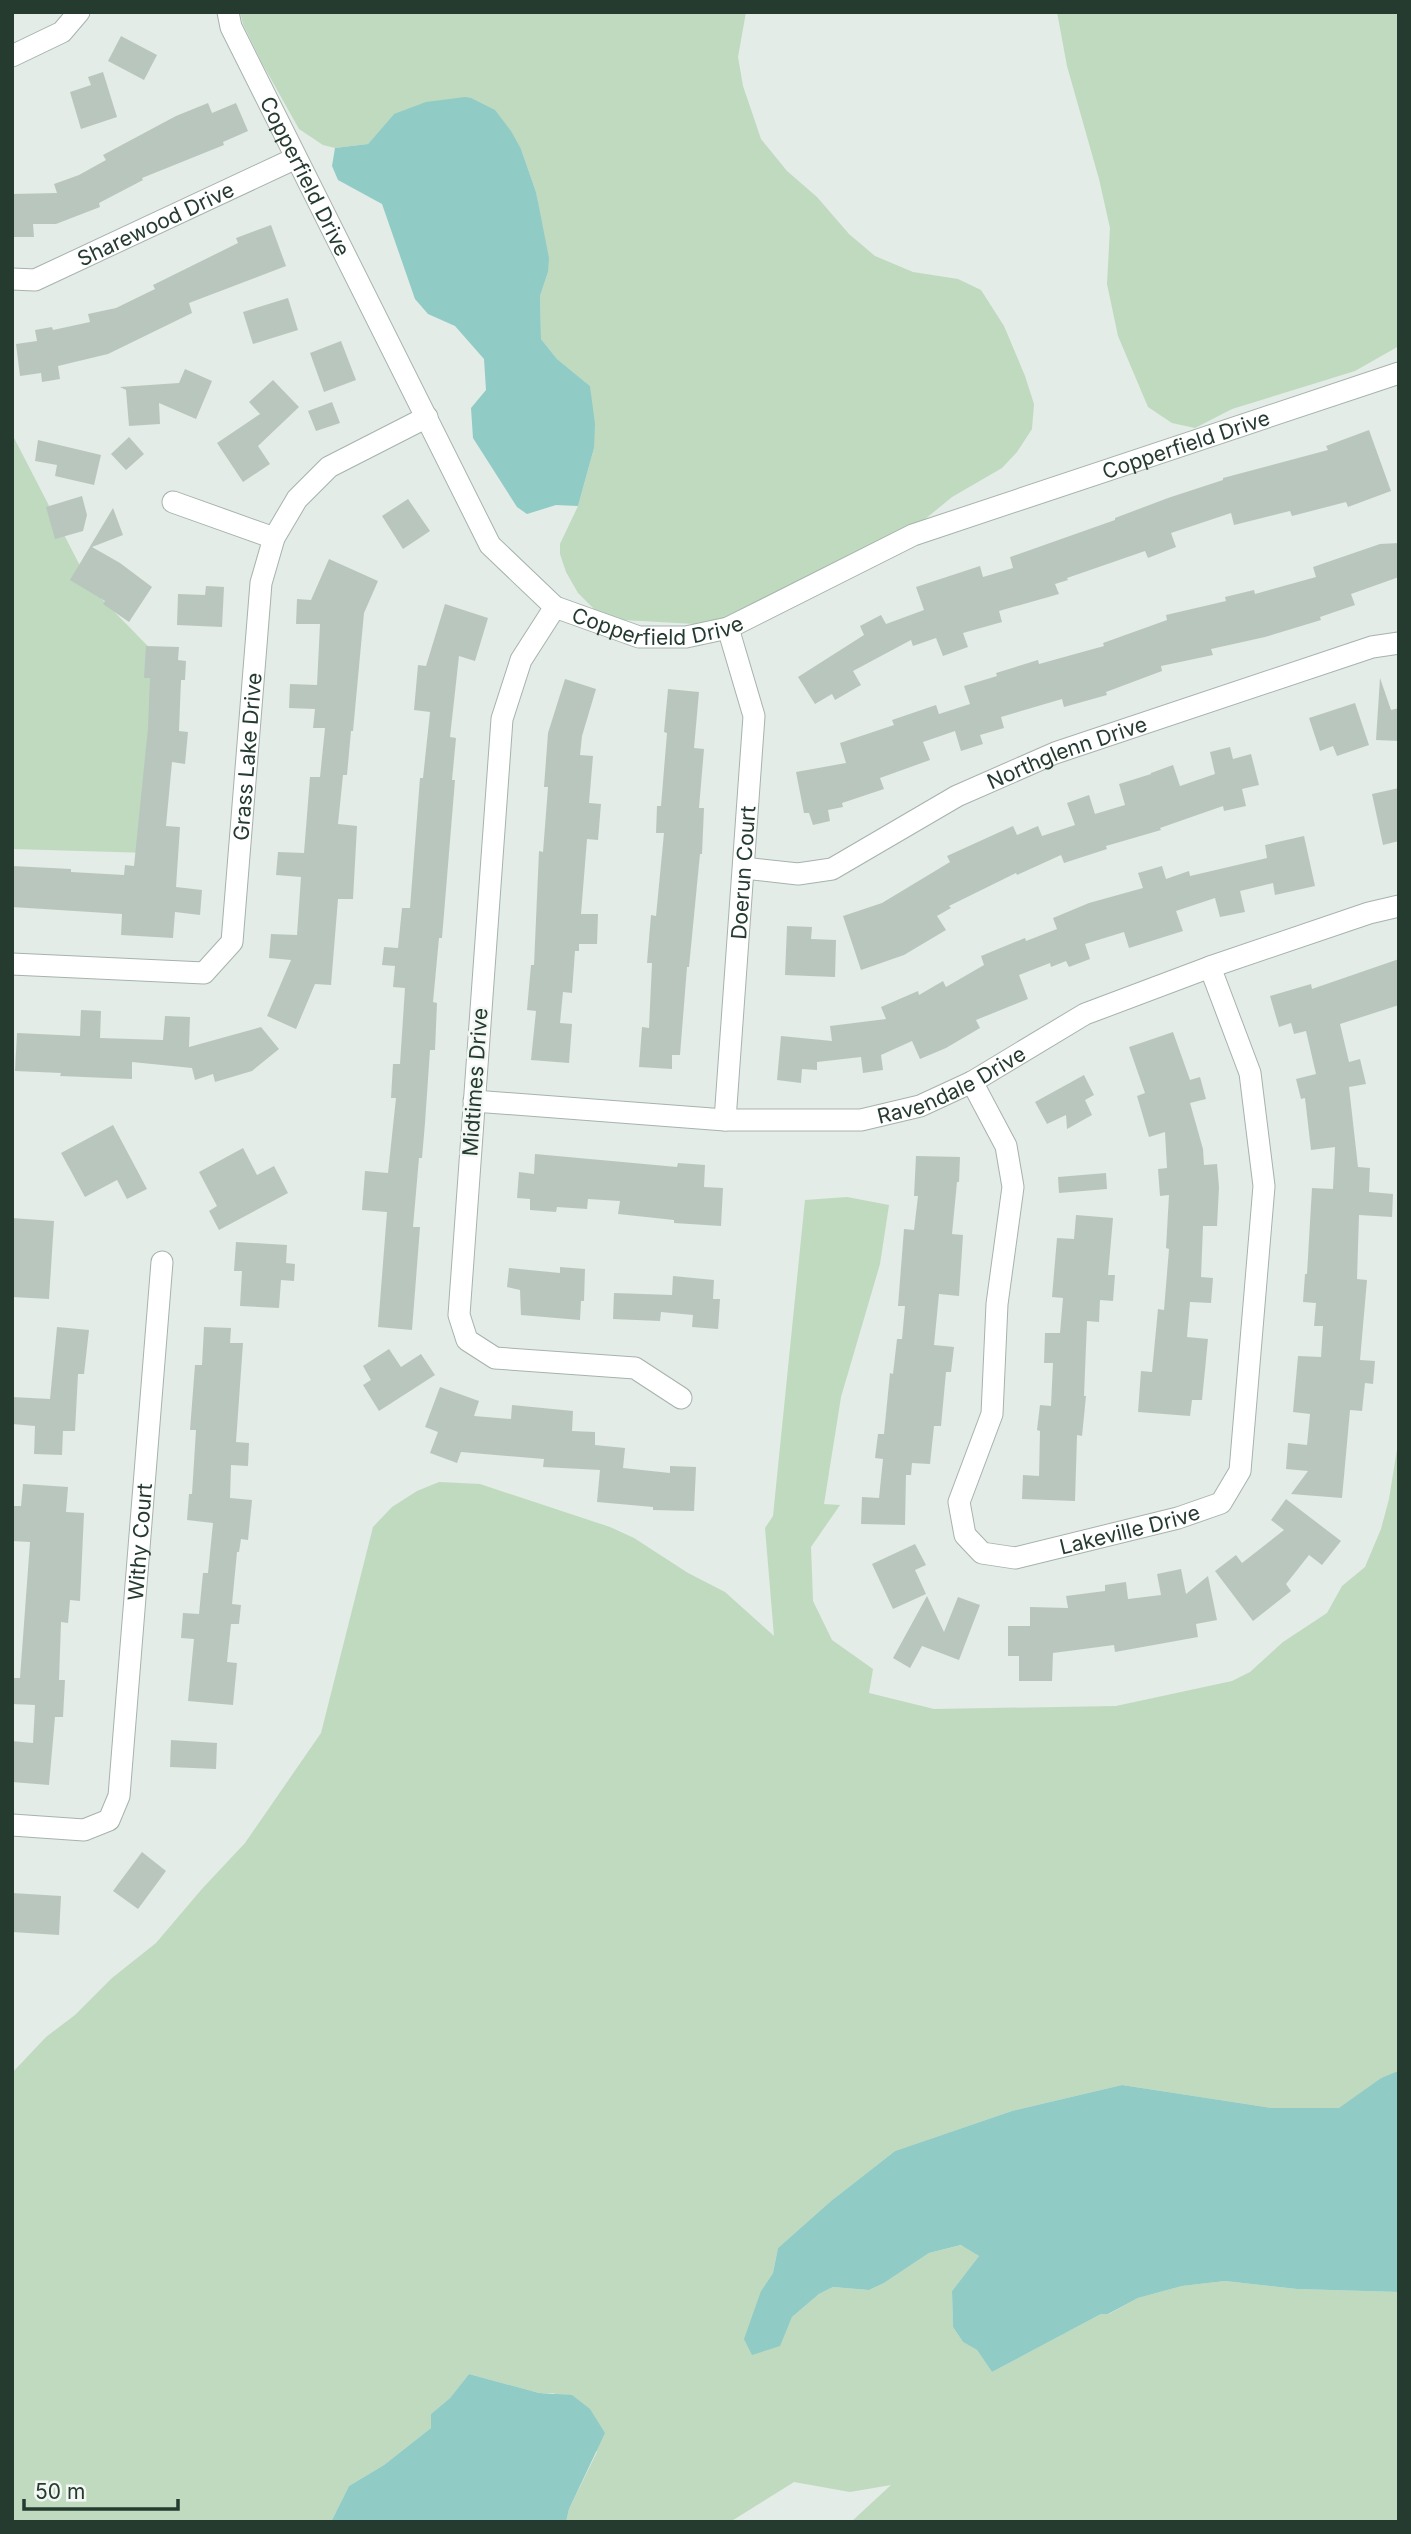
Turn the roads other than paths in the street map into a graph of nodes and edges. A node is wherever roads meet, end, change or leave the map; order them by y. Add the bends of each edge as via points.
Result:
1 (79, 12) edge
2 (228, 12) edge
3 (12, 56) edge
4 (296, 158) junction
5 (12, 279) edge
6 (1399, 373) edge
7 (427, 417) junction
8 (173, 502) dead end
9 (274, 538) junction
10 (555, 607) junction
11 (728, 628) junction
12 (1399, 643) edge
13 (744, 868) junction
14 (1399, 906) edge
15 (12, 964) edge
16 (1210, 967) junction
17 (972, 1082) junction
18 (474, 1101) junction
19 (725, 1120) junction
20 (162, 1262) dead end
21 (681, 1398) dead end
22 (12, 1825) edge

1 - 3 street via 62,32
2 - 4 street, Copperfield Drive via 231,27
4 - 5 street, Sharewood Drive via 35,280
4 - 7 street, Copperfield Drive
6 - 11 street, Copperfield Drive via 914,535
7 - 9 street, Grass Lake Drive via 329,467 298,499
7 - 10 street, Copperfield Drive via 490,545
8 - 9 street
9 - 15 street, Grass Lake Drive via 261,583 232,942 204,973
10 - 11 street, Copperfield Drive via 639,637 686,637
10 - 18 street, Midtimes Drive via 521,660 502,719
11 - 13 street, Doerun Court via 754,716
12 - 13 street, Northglenn Drive via 1372,647 1055,753 957,796 832,869 798,874
13 - 19 street, Doerun Court
14 - 16 street, Ravendale Drive
16 - 17 street, Ravendale Drive via 1085,1014
16 - 17 street, Lakeville Drive via 1250,1073 1264,1186 1240,1471 1221,1503 1015,1558 982,1553 965,1535 959,1502 992,1414 997,1304 1013,1188 1006,1146
17 - 19 street, Ravendale Drive via 920,1106 861,1120
18 - 19 street, Ravendale Drive
18 - 21 street, Midtimes Drive via 459,1315 467,1340 495,1358 635,1368
20 - 22 street, Withy Court via 119,1796 109,1821 84,1830

